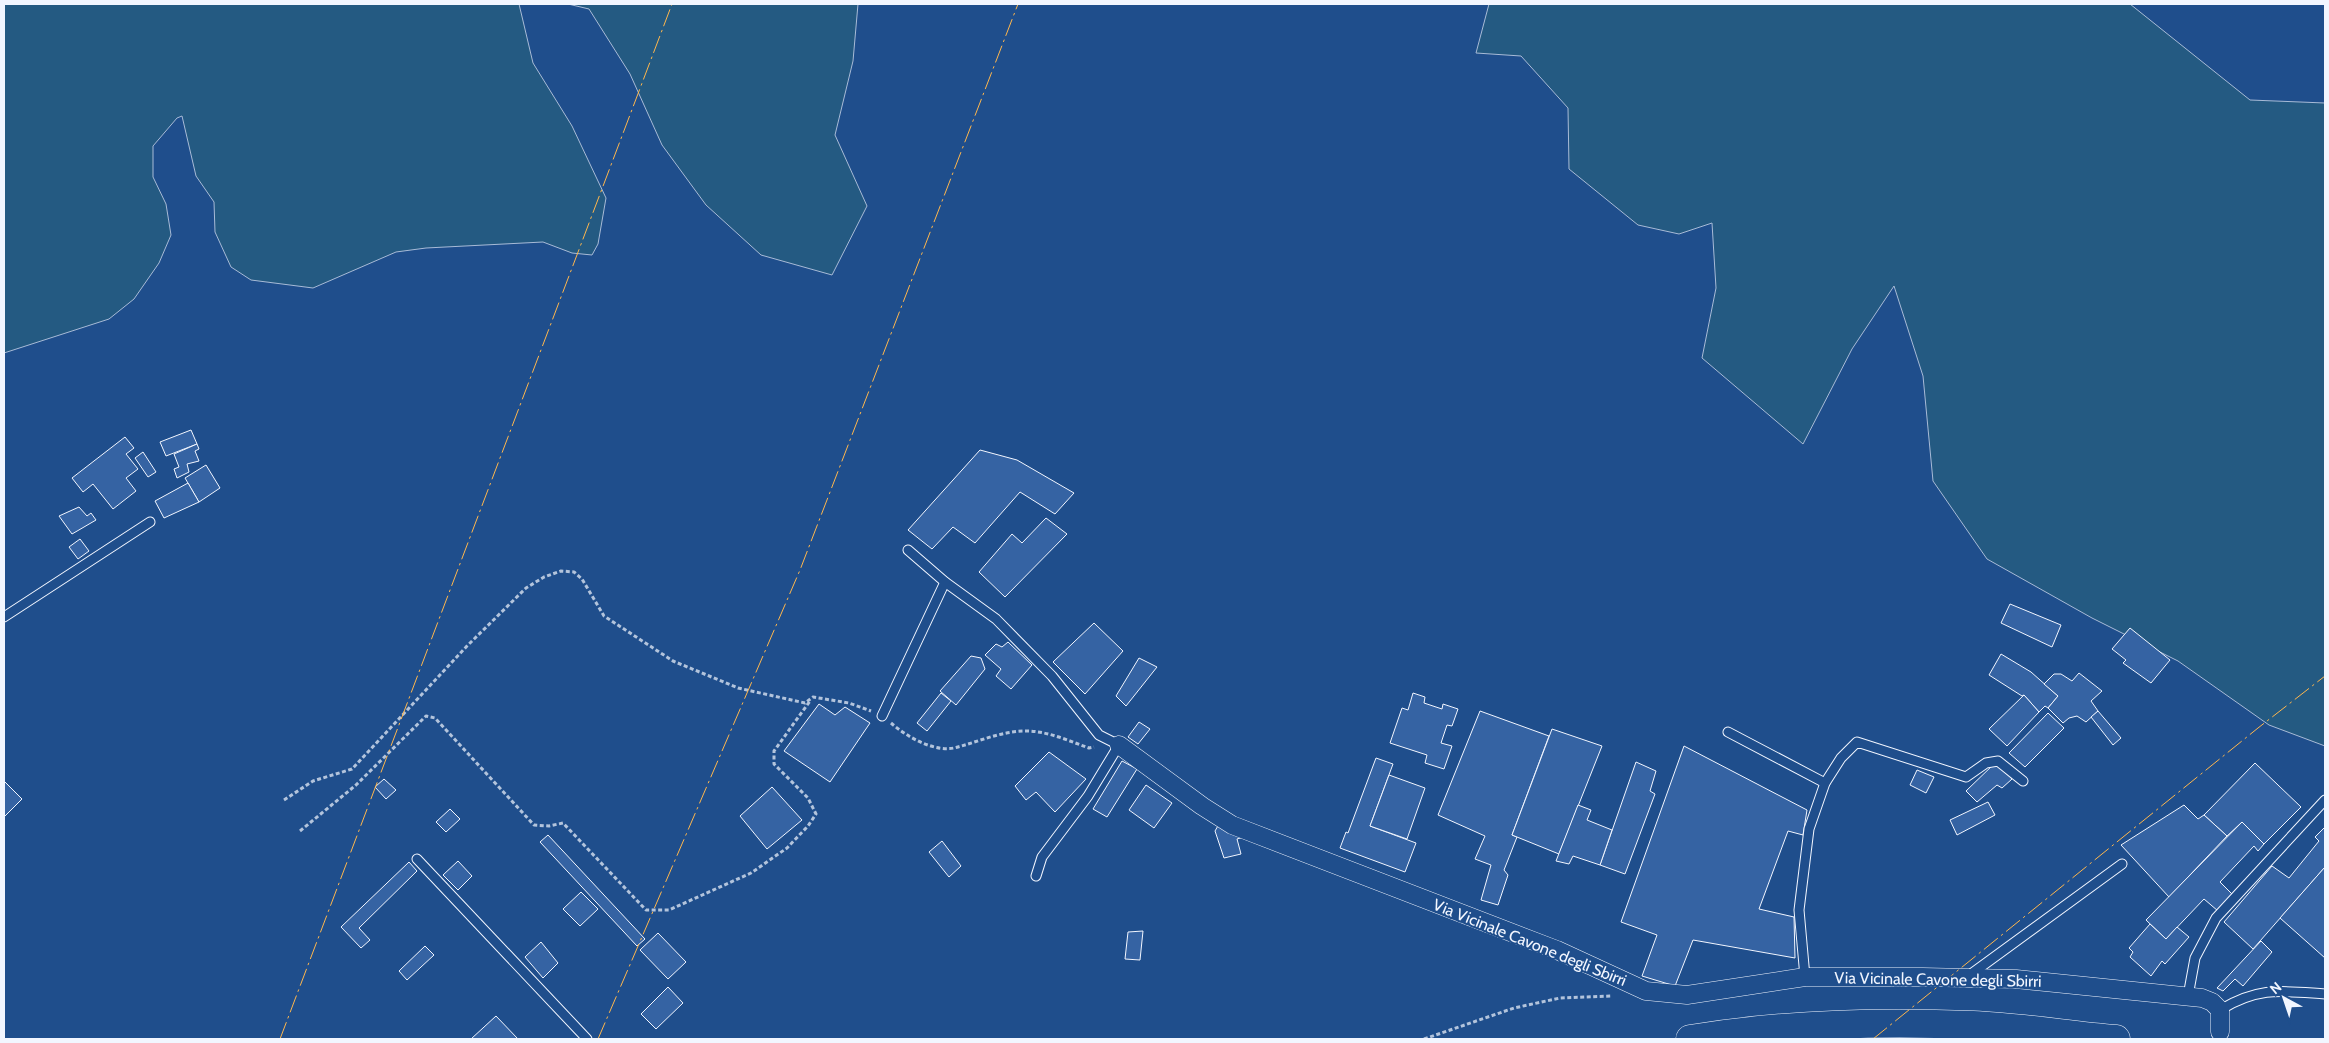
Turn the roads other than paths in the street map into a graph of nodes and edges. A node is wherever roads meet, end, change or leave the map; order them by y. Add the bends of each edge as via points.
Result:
1 (150, 522) dead end
2 (908, 550) dead end
3 (945, 582) junction
4 (4, 616) edge
5 (882, 716) road end
6 (1728, 732) dead end
7 (1119, 745) junction
8 (2023, 781) dead end
9 (1825, 783) junction
10 (2325, 800) edge
11 (417, 859) dead end
12 (2122, 864) dead end
13 (1036, 876) dead end
14 (1805, 977) junction
15 (1965, 978) junction
16 (2325, 994) edge
17 (2188, 996) junction
18 (2220, 1010) junction
19 (2220, 1032) dead end
20 (587, 1039) edge
21 (1690, 1039) edge
22 (2116, 1039) edge

1 - 4 lane
2 - 3 lane
3 - 5 lane
3 - 7 lane via 996,619 1052,676 1099,735
6 - 9 lane
7 - 13 lane via 1088,796 1042,858
7 - 14 street, Via Vicinale Cavone degli Sbirri via 1232,825 1558,950 1646,991 1687,995
8 - 9 lane via 1998,761 1986,763 1966,777 1856,742
9 - 14 lane via 1808,836 1798,910
10 - 17 lane via 2216,918 2195,958
11 - 20 lane
12 - 15 lane
14 - 15 street, Via Vicinale Cavone degli Sbirri
15 - 17 street, Via Vicinale Cavone degli Sbirri via 2016,979
16 - 18 lane via 2270,990 2236,1000
17 - 18 street, Via Vicinale Cavone degli Sbirri via 2212,1002
18 - 19 street
21 - 22 highway via 1872,1023 1974,1025

